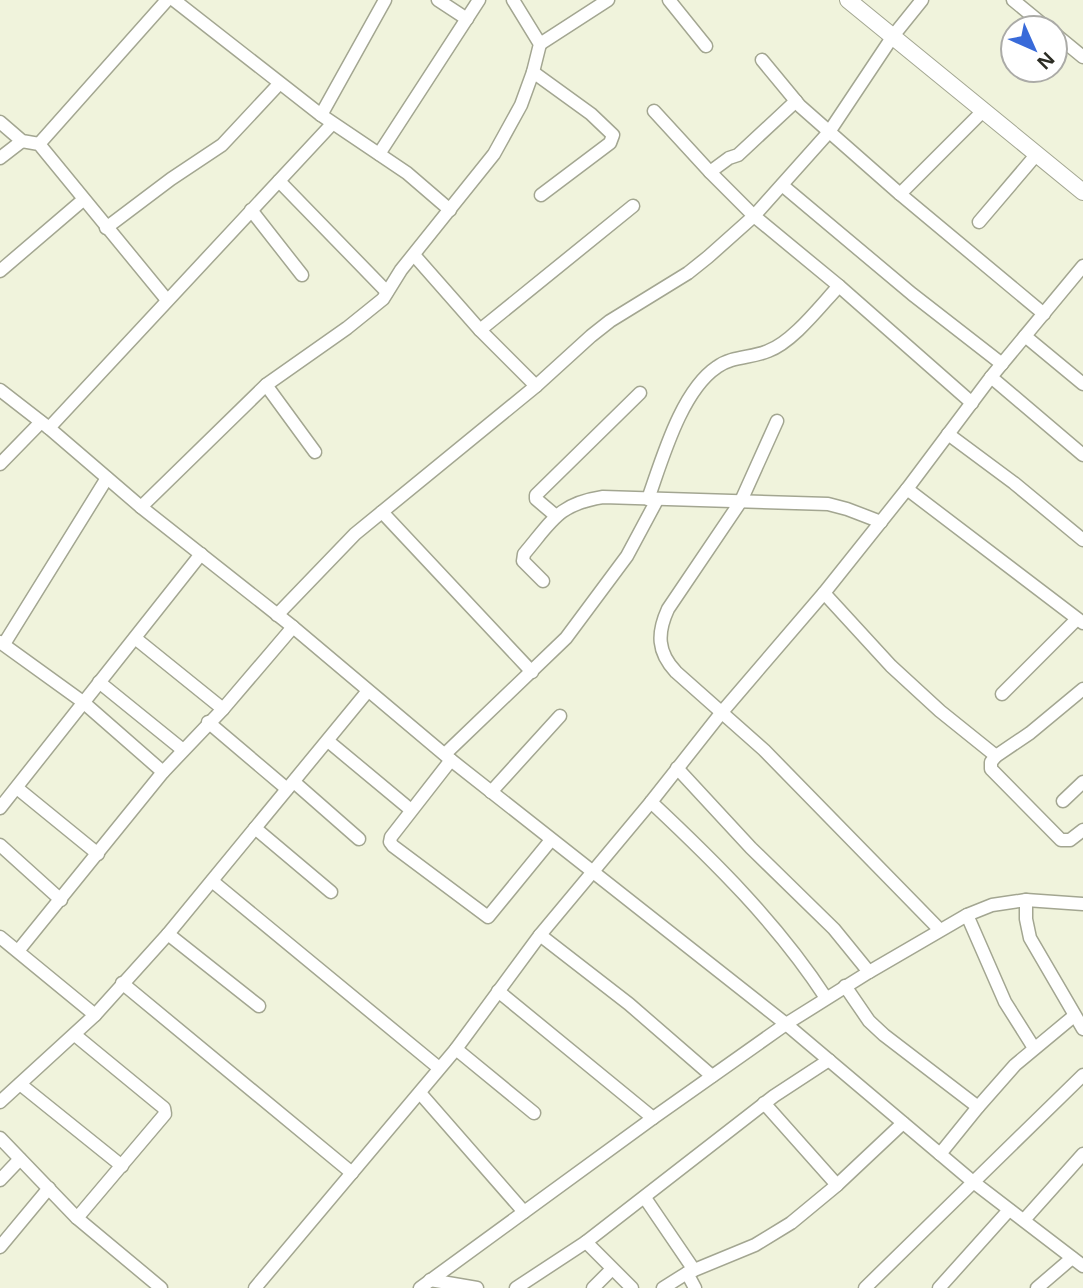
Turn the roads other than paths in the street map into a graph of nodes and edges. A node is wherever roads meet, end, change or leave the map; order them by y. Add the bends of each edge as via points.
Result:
1 (167, 0) edge
2 (195, 0) edge
3 (385, 0) edge
4 (438, 0) edge
5 (479, 0) edge
6 (513, 0) edge
7 (608, 0) edge
8 (670, 0) edge
9 (848, 0) edge
10 (922, 0) edge
11 (1013, 0) edge
12 (179, 4) edge
13 (1030, 14) edge
14 (467, 19) junction
15 (893, 36) junction
16 (540, 44) junction
17 (706, 46) dead end
18 (1069, 46) edge
19 (1083, 57) edge
20 (762, 60) dead end
21 (533, 72) junction
22 (279, 84) junction
23 (796, 102) junction
24 (984, 110) junction
25 (654, 111) dead end
26 (321, 116) junction
27 (0, 122) edge
28 (332, 124) junction
29 (829, 132) junction
30 (22, 141) junction
31 (39, 144) junction
32 (379, 154) junction
33 (1037, 155) junction
34 (0, 158) edge
35 (710, 172) junction
36 (279, 181) junction
37 (782, 186) junction
38 (1083, 192) edge
39 (900, 194) junction
40 (541, 195) dead end
41 (83, 200) junction
42 (633, 206) dead end
43 (251, 210) junction
44 (450, 210) junction
45 (754, 216) junction
46 (979, 222) dead end
47 (106, 228) junction
48 (414, 255) junction
49 (1083, 266) edge
50 (0, 271) edge
51 (302, 275) dead end
52 (839, 286) junction
53 (387, 292) junction
54 (167, 300) junction
55 (1044, 314) junction
56 (481, 330) junction
57 (1026, 336) junction
58 (1002, 364) junction
59 (991, 377) junction
60 (1083, 384) edge
61 (266, 385) junction
62 (536, 386) junction
63 (0, 390) edge
64 (640, 393) dead end
65 (972, 403) junction
66 (777, 421) dead end
67 (45, 425) junction
68 (948, 434) junction
69 (316, 452) dead end
70 (1083, 455) edge
71 (0, 464) edge
72 (107, 478) junction
73 (907, 489) junction
74 (652, 500) junction
75 (741, 501) junction
76 (141, 507) junction
77 (382, 512) junction
78 (556, 516) junction
79 (881, 522) junction
80 (1083, 540) edge
81 (201, 554) junction
82 (543, 581) dead end
83 (824, 593) junction
84 (277, 615) junction
85 (1080, 621) edge
86 (293, 628) junction
87 (135, 638) junction
88 (2, 643) edge
89 (532, 672) junction
90 (99, 682) junction
91 (1083, 689) edge
92 (367, 692) junction
93 (1002, 694) dead end
94 (83, 702) junction
95 (223, 709) junction
96 (722, 712) junction
97 (560, 716) dead end
98 (208, 722) junction
99 (328, 741) junction
100 (183, 750) junction
101 (996, 756) junction
102 (448, 757) junction
103 (677, 768) junction
104 (163, 772) junction
105 (1083, 782) edge
106 (290, 786) junction
107 (17, 788) junction
108 (491, 792) junction
109 (1063, 801) dead end
110 (651, 803) junction
111 (0, 808) edge
112 (411, 810) junction
113 (255, 828) junction
114 (1083, 830) edge
115 (359, 839) dead end
116 (551, 840) junction
117 (0, 845) edge
118 (98, 854) junction
119 (592, 871) junction
120 (212, 881) junction
121 (331, 892) dead end
122 (61, 900) junction
123 (1026, 900) junction
124 (1083, 904) edge
125 (967, 915) junction
126 (940, 930) junction
127 (167, 934) junction
128 (540, 935) junction
129 (0, 937) edge
130 (18, 951) junction
131 (869, 972) junction
132 (122, 983) junction
133 (845, 986) junction
134 (498, 992) junction
135 (826, 998) junction
136 (259, 1006) dead end
137 (95, 1015) junction
138 (1074, 1016) junction
139 (786, 1024) junction
140 (1083, 1029) edge
141 (75, 1035) junction
142 (1034, 1048) junction
143 (456, 1049) junction
144 (829, 1060) junction
145 (439, 1068) junction
146 (1083, 1075) edge
147 (712, 1076) junction
148 (20, 1084) junction
149 (420, 1093) junction
150 (0, 1102) edge
151 (765, 1103) junction
152 (978, 1107) junction
153 (534, 1113) dead end
154 (653, 1118) junction
155 (903, 1123) junction
156 (0, 1138) edge
157 (940, 1154) junction
158 (1083, 1154) edge
159 (20, 1158) junction
160 (122, 1166) junction
161 (352, 1173) junction
162 (0, 1180) edge
163 (972, 1181) junction
164 (837, 1185) junction
165 (49, 1188) junction
166 (645, 1198) junction
167 (1009, 1210) junction
168 (524, 1212) junction
169 (77, 1218) junction
170 (1024, 1220) junction
171 (586, 1242) junction
172 (0, 1247) edge
173 (1072, 1258) junction
174 (1083, 1266) edge
175 (612, 1269) junction
176 (691, 1271) junction
177 (425, 1284) edge
178 (161, 1288) edge
179 (255, 1288) edge
180 (477, 1288) edge
181 (516, 1288) edge
182 (593, 1288) edge
183 (632, 1288) edge
184 (663, 1288) edge
185 (695, 1288) edge
186 (864, 1288) edge
187 (939, 1288) edge
188 (1037, 1288) edge

1 - 31 street
2 - 12 street
3 - 26 street
4 - 14 street
5 - 14 street
6 - 16 street
7 - 16 street
8 - 17 street
9 - 15 street
10 - 15 street
11 - 13 street
12 - 22 street
14 - 32 street
15 - 24 street
15 - 29 street
16 - 21 street
18 - 19 street
20 - 23 street
21 - 40 street via 612,135 610,143
21 - 44 street via 510,128
22 - 26 street
22 - 47 street via 222,145
23 - 29 street
23 - 35 street via 738,156
24 - 33 street
24 - 39 street
25 - 35 street
26 - 28 street
27 - 30 street
28 - 32 street
28 - 36 street
29 - 37 street
29 - 39 street
30 - 31 street
30 - 34 street
31 - 41 street
32 - 44 street
33 - 38 street
33 - 46 street
35 - 45 street
36 - 43 street
36 - 53 street
37 - 45 street
37 - 58 street
39 - 55 street
41 - 47 street
41 - 50 street
42 - 56 street
43 - 51 street
43 - 54 street
44 - 48 street
45 - 52 street
45 - 62 street via 688,273 610,321
47 - 54 street
48 - 53 street
48 - 56 street
49 - 55 street
52 - 65 street
52 - 74 street via 784,342 718,366 707,376 680,415
53 - 61 street via 347,328
54 - 67 street via 117,357
55 - 57 street
56 - 62 street
57 - 58 street
57 - 60 street
58 - 59 street
59 - 65 street
59 - 70 street
61 - 69 street
61 - 76 street
62 - 77 street
63 - 67 street
64 - 78 street via 536,495
65 - 68 street
66 - 75 street
67 - 71 street
67 - 72 street
68 - 73 street
68 - 80 street
72 - 76 street
72 - 88 street
73 - 79 street
73 - 85 street
74 - 75 street
74 - 78 street via 603,497 570,505
74 - 89 street via 626,556 566,638
75 - 79 street via 828,504
75 - 96 street via 668,609 659,645 666,661
76 - 81 street
77 - 84 street
77 - 89 street
78 - 82 street via 522,557
79 - 83 street
81 - 84 street
81 - 87 street
83 - 96 street
83 - 101 street via 891,666
84 - 86 street
85 - 93 street
86 - 92 street
86 - 95 street
87 - 90 street
87 - 95 street
88 - 94 street
89 - 102 street
90 - 94 street
90 - 100 street
91 - 101 street
92 - 99 street
92 - 102 street
94 - 104 street
94 - 107 street
95 - 98 street
96 - 103 street
96 - 126 street via 831,816
97 - 108 street
98 - 100 street
98 - 106 street
99 - 106 street
99 - 112 street
100 - 104 street
101 - 114 street via 991,769 1061,840 1070,840
102 - 108 street
102 - 112 street
103 - 110 street
103 - 131 street via 834,929
104 - 118 street
105 - 109 street
106 - 113 street
106 - 115 street
107 - 111 street
107 - 118 street
108 - 116 street
110 - 119 street
110 - 135 street via 739,887 807,968
112 - 116 street via 390,842 486,916
113 - 120 street
113 - 121 street
116 - 119 street
117 - 122 street
118 - 122 street
119 - 128 street
119 - 139 street
120 - 127 street
120 - 145 street
122 - 130 street
123 - 124 street
123 - 125 street via 992,905
123 - 138 street via 1030,938
125 - 126 street
125 - 142 street via 1005,1002
126 - 131 street
127 - 132 street
127 - 136 street
128 - 134 street
128 - 147 street
129 - 130 street
130 - 137 street
131 - 133 street
132 - 137 street
132 - 161 street
133 - 135 street
133 - 152 street via 884,1035
134 - 143 street
134 - 154 street
135 - 139 street
137 - 141 street
138 - 140 street
138 - 142 street
139 - 144 street
139 - 147 street
141 - 148 street
141 - 160 street via 164,1108 164,1114
142 - 152 street
143 - 145 street
143 - 153 street
144 - 151 street
144 - 155 street
145 - 149 street
146 - 163 street
147 - 154 street
148 - 150 street
148 - 160 street
149 - 161 street
149 - 168 street
151 - 164 street
151 - 166 street
152 - 157 street
154 - 168 street
155 - 157 street
155 - 164 street
156 - 159 street
157 - 163 street
158 - 170 street
159 - 162 street
159 - 165 street
160 - 169 street
161 - 179 street
163 - 167 street
163 - 186 street
164 - 176 street via 791,1223 755,1245
165 - 169 street
165 - 172 street
166 - 171 street
166 - 176 street
167 - 170 street
167 - 187 street
168 - 177 street
169 - 178 street
170 - 173 street
171 - 175 street
171 - 181 street
173 - 174 street
173 - 188 street
175 - 182 street
175 - 183 street
176 - 184 street
176 - 185 street
177 - 180 street

